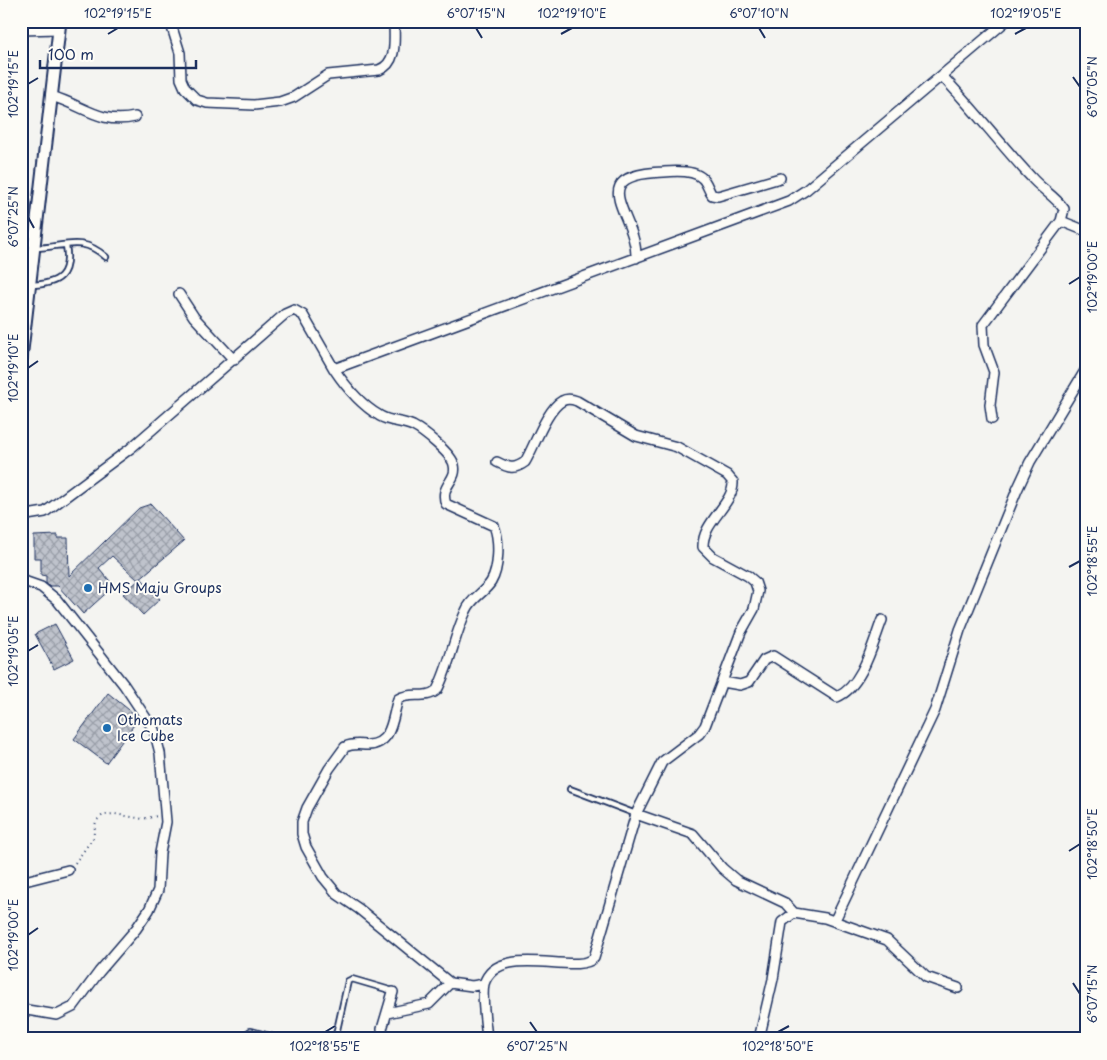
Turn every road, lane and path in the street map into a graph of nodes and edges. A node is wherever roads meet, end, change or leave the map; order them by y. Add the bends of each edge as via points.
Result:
1 (170, 21) edge
2 (394, 21) edge
3 (1006, 21) edge
4 (1083, 21) edge
5 (59, 25) edge
6 (21, 30) edge
7 (1086, 32) edge
8 (942, 76) junction
9 (51, 96) junction
10 (135, 116) dead end
11 (780, 178) dead end
12 (1060, 221) junction
13 (1086, 231) edge
14 (66, 245) junction
15 (34, 248) junction
16 (106, 257) dead end
17 (636, 258) junction
18 (30, 284) junction
19 (179, 294) dead end
20 (24, 305) edge
21 (21, 359) edge
22 (234, 360) junction
23 (1086, 369) edge
24 (334, 370) junction
25 (992, 419) dead end
26 (497, 462) dead end
27 (21, 516) edge
28 (21, 580) edge
29 (882, 620) dead end
30 (723, 682) junction
31 (570, 789) dead end
32 (166, 814) junction
33 (636, 814) junction
34 (68, 870) joint
35 (21, 882) edge
36 (794, 913) junction
37 (834, 920) junction
38 (450, 983) junction
39 (484, 984) junction
40 (958, 988) dead end
41 (393, 992) joint
42 (21, 1009) edge
43 (386, 1013) junction
44 (243, 1039) edge
45 (273, 1039) edge
46 (336, 1039) edge
47 (383, 1039) edge
48 (488, 1039) edge
49 (759, 1039) edge

1 - 2 street via 180,53 181,79 185,88 197,100 226,105 280,102 294,97 328,75 386,67 393,57
3 - 8 street
4 - 7 street
5 - 6 street
5 - 9 street
8 - 12 street via 982,118 1031,178 1060,203 1064,209
8 - 17 street via 789,201
9 - 10 street via 104,118
9 - 15 street
11 - 17 street via 718,196 712,195 696,174 677,171 621,182 618,191 620,203 635,245
12 - 13 street
12 - 25 street via 984,325 984,345 994,372 990,405
14 - 15 lane
14 - 16 lane via 89,244
14 - 18 lane via 69,260 63,275 50,283
15 - 18 street
17 - 24 street
18 - 20 street
19 - 22 street via 194,317
20 - 21 street
22 - 24 street via 285,314 294,310 303,315
22 - 27 street via 131,448 59,503 45,512
23 - 37 street via 1034,455 1017,490 960,630 935,710
24 - 38 street via 354,396 377,414 386,420 413,426 447,453 454,471 444,489 446,504 494,526 498,535 492,581 465,612 437,690 425,696 406,694 398,699 391,728 379,742 345,747 307,808 302,822 306,847 330,888
26 - 30 street via 509,468 517,468 525,462 553,409 569,398 636,436 677,447 731,478 732,490 705,533 704,547 713,557 748,576 755,582 758,592
28 - 32 street via 41,587 57,600 147,717 158,740
29 - 30 street via 862,671 841,695 832,696 773,656 764,660 749,682
30 - 33 street via 705,726 662,762
31 - 33 lane
32 - 34 path via 143,819 103,815 96,821 93,838
32 - 42 street via 158,890 136,929 73,1007 58,1015
33 - 36 street via 693,834 736,880 785,903
33 - 39 street via 594,958 580,965 555,961 504,965 493,971
34 - 35 street
36 - 37 street
36 - 49 street via 782,922
37 - 40 street via 887,940 926,977
38 - 39 street
38 - 43 street via 429,1004
39 - 48 street
41 - 43 street
41 - 46 lane via 352,979 348,981
43 - 47 street
44 - 45 street via 251,1033

